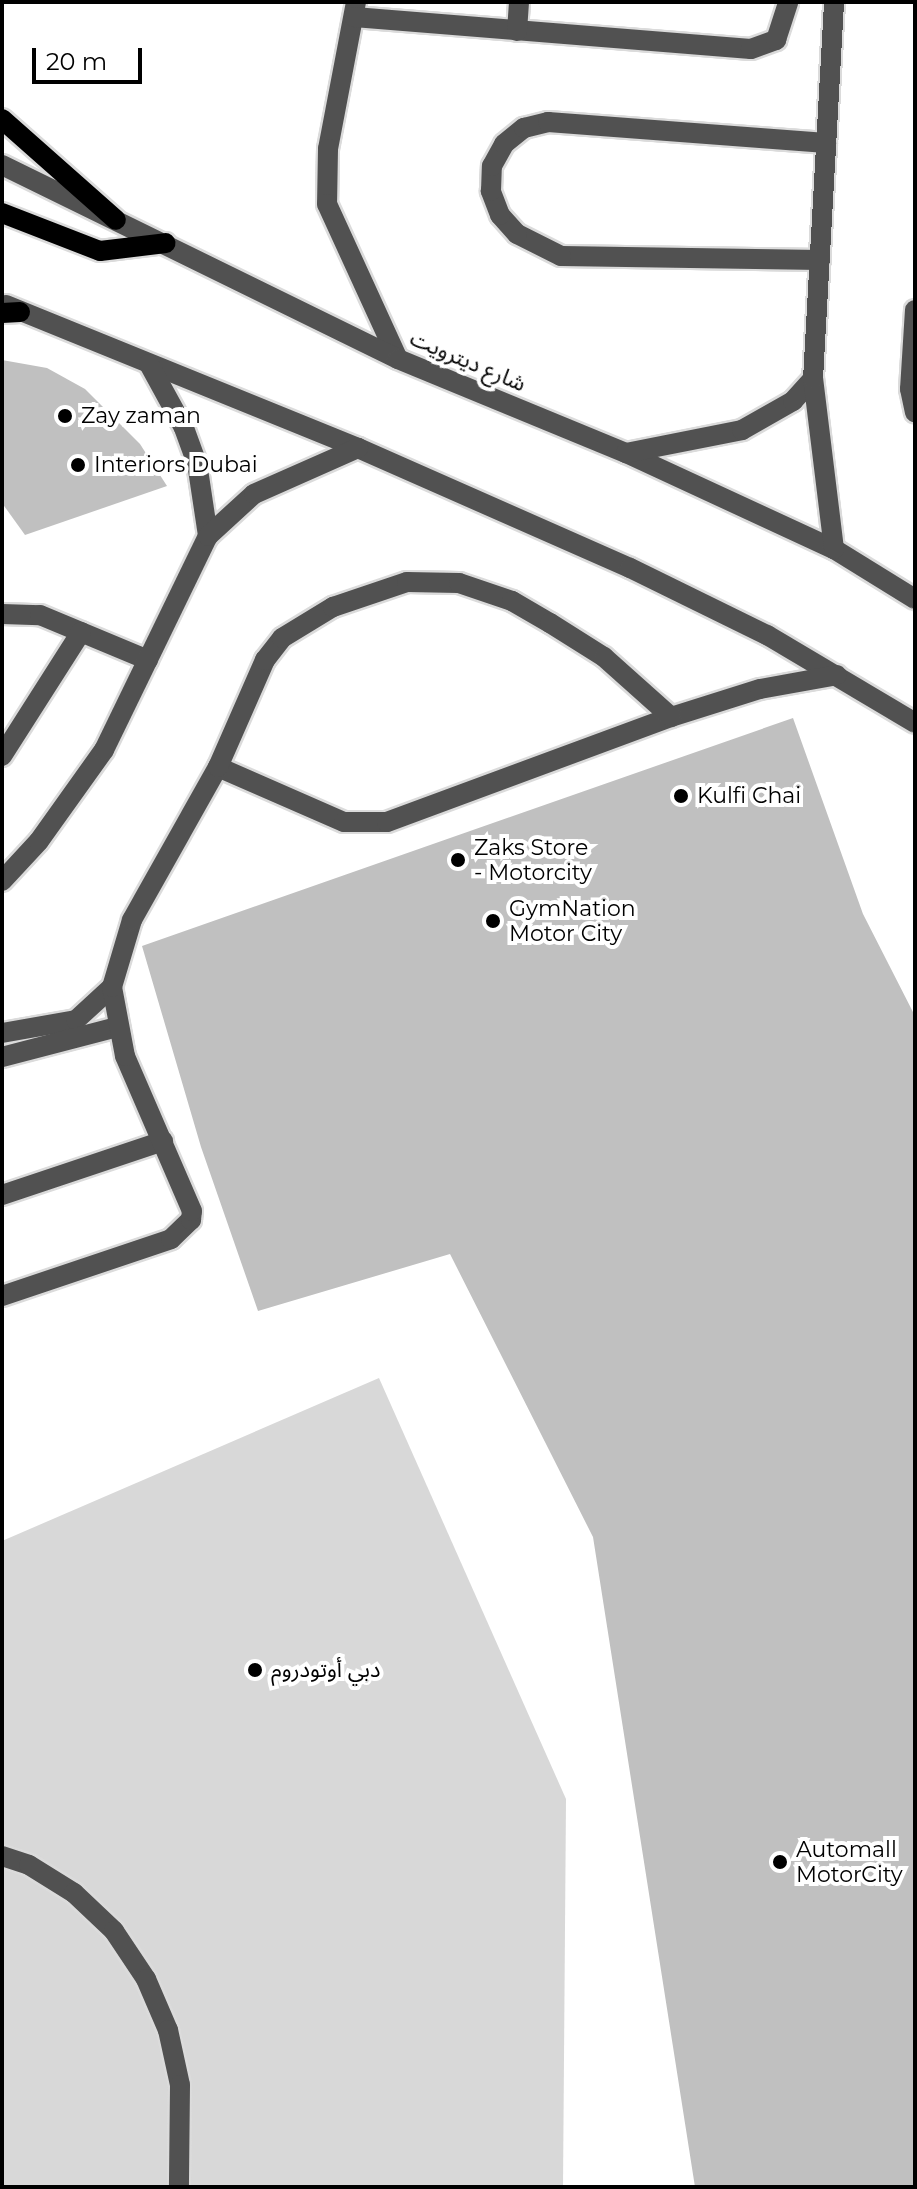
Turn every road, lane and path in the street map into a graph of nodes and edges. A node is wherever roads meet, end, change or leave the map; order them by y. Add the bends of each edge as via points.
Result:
1 (519, 2) edge
2 (788, 2) edge
3 (834, 2) edge
4 (355, 10) edge
5 (517, 31) junction
6 (2, 119) edge
7 (826, 143) junction
8 (2, 165) edge
9 (2, 213) edge
10 (116, 220) junction
11 (166, 243) junction
12 (820, 260) junction
13 (8, 310) edge
14 (915, 310) edge
15 (398, 359) junction
16 (149, 364) junction
17 (813, 379) junction
18 (915, 412) edge
19 (358, 448) junction
20 (626, 453) junction
21 (208, 536) junction
22 (834, 549) junction
23 (915, 599) edge
24 (2, 614) edge
25 (81, 632) junction
26 (148, 660) junction
27 (837, 675) junction
28 (671, 717) junction
29 (915, 723) edge
30 (2, 756) edge
31 (218, 767) junction
32 (2, 881) edge
33 (112, 987) junction
34 (117, 1027) junction
35 (2, 1033) edge
36 (2, 1057) edge
37 (163, 1141) junction
38 (2, 1195) edge
39 (2, 1296) edge
40 (2, 1856) edge
41 (179, 2187) edge

1 - 5 street
2 - 5 street via 776,40 751,49
3 - 7 street
4 - 5 street
4 - 15 street via 328,149 327,204
6 - 10 main road
7 - 12 street
7 - 12 street via 548,122 524,128 504,144 492,166 491,191 500,215 517,234 561,256
8 - 10 street, شارع ديترويت
9 - 11 main road via 100,251
10 - 11 street, شارع ديترويت
11 - 15 street, شارع ديترويت
12 - 17 street
13 - 16 street
14 - 18 street via 910,389
15 - 20 street, شارع ديترويت
16 - 19 street
16 - 21 street via 197,463
17 - 20 street via 793,401 742,430
17 - 22 street
19 - 21 street via 254,494
19 - 27 street via 630,568
20 - 22 street, شارع ديترويت
21 - 26 street
22 - 23 street, شارع ديترويت
24 - 25 street via 40,615
25 - 26 street
25 - 30 street
26 - 32 street via 84,780
27 - 28 street via 760,689
27 - 29 street
28 - 31 street via 376,823 323,815
28 - 31 street via 604,657 512,601 459,583 407,582 333,607 282,638 265,660
31 - 33 street via 132,920
33 - 34 street
33 - 35 street via 76,1020
34 - 36 street
34 - 37 street
37 - 38 street
37 - 39 street via 192,1211 187,1229
40 - 41 street via 29,1865 74,1893 114,1931 146,1979 168,2030 180,2085

